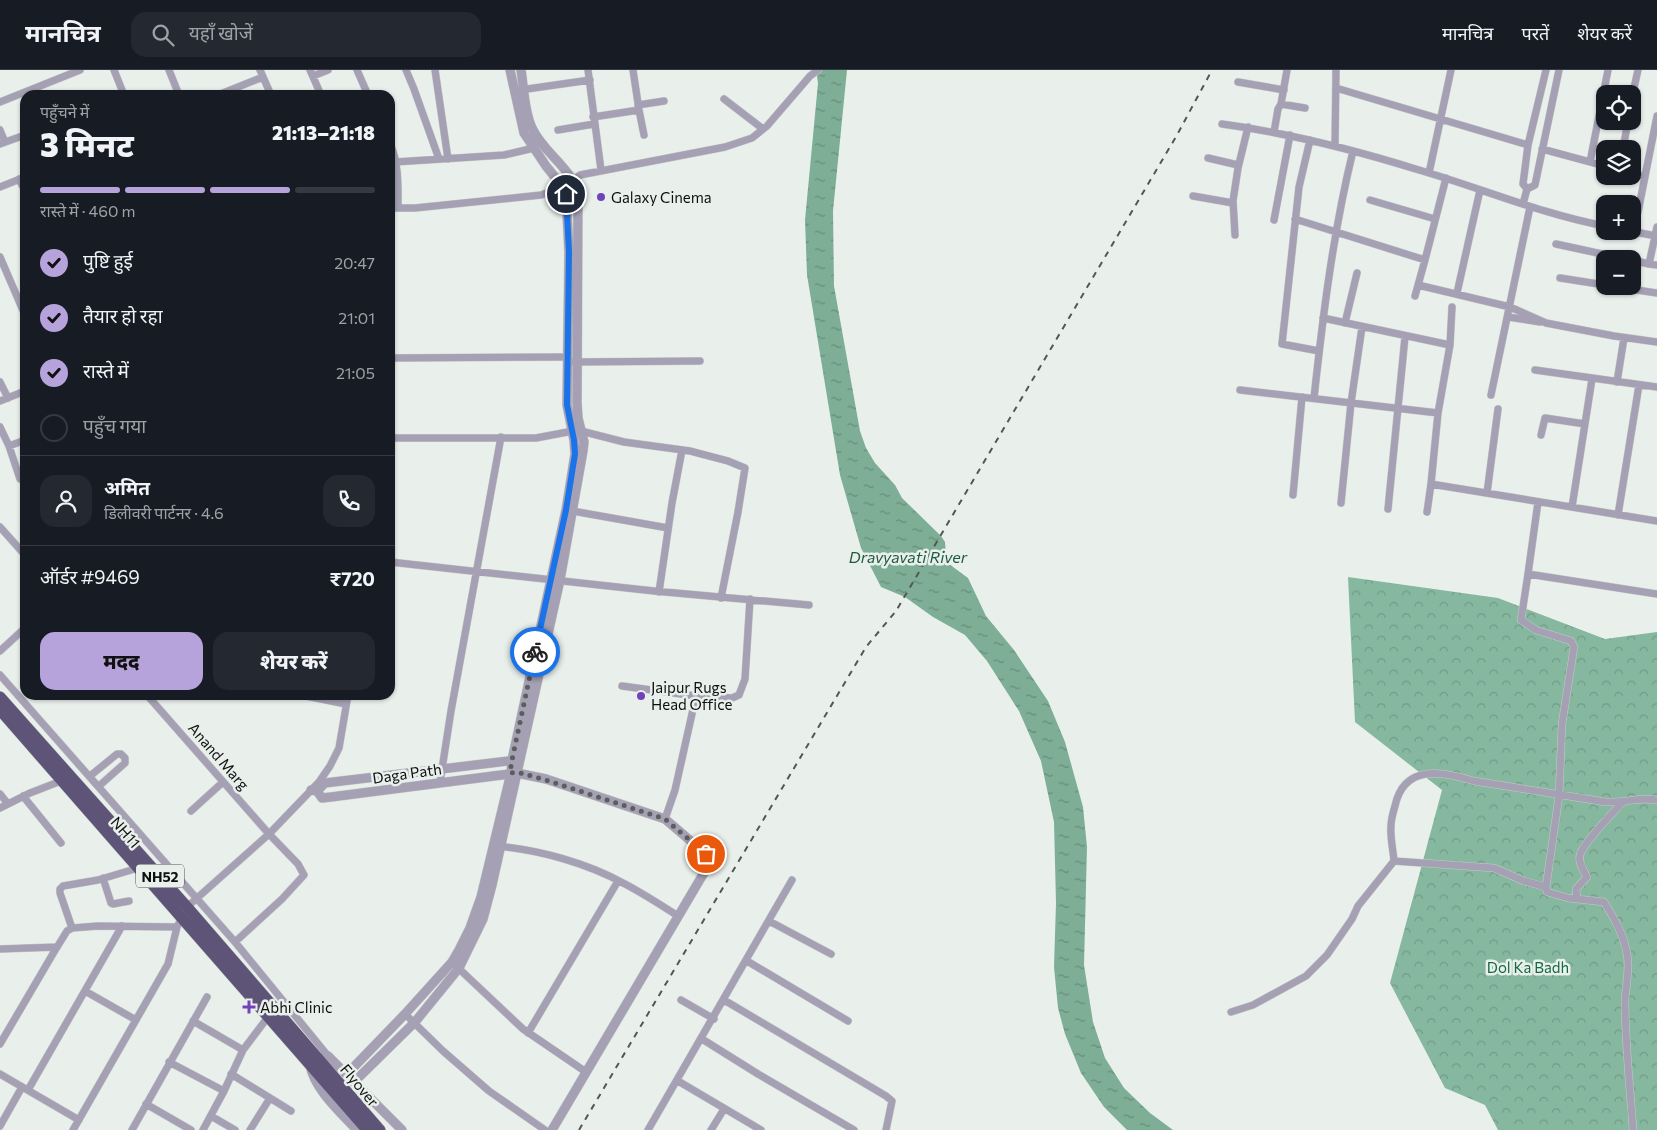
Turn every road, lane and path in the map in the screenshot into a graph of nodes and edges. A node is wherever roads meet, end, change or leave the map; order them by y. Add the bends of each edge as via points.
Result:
1 (80, 70) edge
2 (114, 70) edge
3 (169, 70) edge
4 (328, 70) edge
5 (357, 70) edge
6 (406, 70) edge
7 (435, 70) edge
8 (510, 70) edge
9 (521, 70) edge
10 (588, 70) edge
11 (633, 70) edge
12 (818, 70) edge
13 (1287, 70) edge
14 (1336, 70) edge
15 (1451, 70) edge
16 (1546, 70) edge
17 (1559, 70) edge
18 (1608, 70) edge
19 (1638, 70) edge
20 (312, 73) edge
21 (262, 74) edge
22 (590, 80) junction
23 (1238, 82) dead end
24 (1635, 85) edge
25 (1336, 88) junction
26 (30, 90) edge
27 (122, 90) edge
28 (177, 90) edge
29 (229, 90) edge
30 (269, 90) edge
31 (319, 90) edge
32 (366, 90) edge
33 (520, 90) junction
34 (1284, 90) junction
35 (20, 94) edge
36 (724, 99) dead end
37 (664, 101) dead end
38 (0, 102) edge
39 (1281, 104) junction
40 (639, 108) junction
41 (1305, 108) dead end
42 (1657, 116) edge
43 (1440, 119) junction
44 (594, 120) junction
45 (1222, 124) dead end
46 (1248, 127) junction
47 (763, 129) junction
48 (0, 130) edge
49 (558, 130) dead end
50 (1274, 132) junction
51 (1656, 132) edge
52 (644, 135) dead end
53 (1290, 135) junction
54 (20, 137) edge
55 (1310, 140) junction
56 (2, 143) edge
57 (1528, 145) junction
58 (1335, 146) junction
59 (534, 148) junction
60 (1542, 149) junction
61 (1353, 152) junction
62 (1208, 158) dead end
63 (440, 159) junction
64 (448, 159) junction
65 (395, 162) joint
66 (1590, 162) junction
67 (1596, 164) edge
68 (1238, 165) junction
69 (601, 170) junction
70 (1429, 173) junction
71 (1641, 176) edge
72 (1645, 177) junction
73 (1446, 178) junction
74 (20, 179) edge
75 (574, 179) junction
76 (0, 186) edge
77 (563, 186) junction
78 (1480, 190) junction
79 (1527, 190) junction
80 (1193, 196) dead end
81 (1641, 197) edge
82 (1370, 200) dead end
83 (1233, 203) junction
84 (1527, 206) junction
85 (398, 208) joint
86 (1295, 219) junction
87 (1436, 219) junction
88 (1274, 220) dead end
89 (1596, 224) edge
90 (1657, 227) edge
91 (1336, 233) junction
92 (1641, 233) edge
93 (1235, 235) dead end
94 (1656, 236) junction
95 (1556, 244) dead end
96 (1596, 253) edge
97 (0, 257) edge
98 (1425, 260) junction
99 (1641, 262) edge
100 (1649, 264) junction
101 (1657, 265) edge
102 (3, 270) edge
103 (1357, 273) dead end
104 (1560, 278) dead end
105 (1596, 284) edge
106 (1418, 285) junction
107 (1641, 291) edge
108 (1657, 293) edge
109 (1457, 294) junction
110 (1415, 296) dead end
111 (20, 306) edge
112 (1452, 306) dead end
113 (1510, 307) junction
114 (1508, 317) junction
115 (1323, 318) junction
116 (1346, 323) junction
117 (1546, 323) junction
118 (1362, 327) junction
119 (1405, 337) junction
120 (1624, 338) junction
121 (1657, 342) edge
122 (1450, 345) junction
123 (1320, 351) junction
124 (395, 358) edge
125 (566, 359) junction
126 (700, 361) dead end
127 (578, 362) junction
128 (1535, 370) dead end
129 (1592, 379) junction
130 (0, 382) edge
131 (1617, 382) junction
132 (1639, 385) junction
133 (1657, 388) edge
134 (1240, 390) dead end
135 (20, 393) edge
136 (1491, 395) dead end
137 (1302, 397) junction
138 (8, 398) junction
139 (1314, 398) junction
140 (0, 401) edge
141 (1351, 402) junction
142 (1398, 408) junction
143 (1498, 409) dead end
144 (1438, 413) junction
145 (1585, 424) junction
146 (0, 428) edge
147 (577, 431) junction
148 (1541, 436) dead end
149 (501, 437) junction
150 (395, 438) edge
151 (20, 442) edge
152 (9, 446) junction
153 (682, 450) junction
154 (20, 479) dead end
155 (1431, 484) junction
156 (1487, 493) junction
157 (1293, 495) dead end
158 (1538, 502) junction
159 (1341, 503) dead end
160 (1572, 507) junction
161 (1388, 510) dead end
162 (569, 511) junction
163 (1427, 512) dead end
164 (1618, 515) junction
165 (1657, 521) edge
166 (0, 527) edge
167 (668, 528) junction
168 (20, 549) edge
169 (395, 563) edge
170 (476, 571) junction
171 (1528, 574) junction
172 (555, 579) junction
173 (659, 592) junction
174 (1657, 594) edge
175 (721, 598) junction
176 (750, 599) junction
177 (809, 605) dead end
178 (20, 633) edge
179 (0, 651) edge
180 (0, 675) edge
181 (622, 686) dead end
182 (696, 696) junction
183 (0, 697) edge
184 (20, 697) edge
185 (22, 700) edge
186 (151, 700) edge
187 (326, 700) edge
188 (347, 700) edge
189 (346, 704) junction
190 (0, 710) edge
191 (516, 760) junction
192 (442, 768) junction
193 (514, 773) junction
194 (90, 776) junction
195 (61, 781) junction
196 (223, 782) junction
197 (440, 782) junction
198 (99, 786) junction
199 (314, 791) junction
200 (0, 794) edge
201 (23, 796) junction
202 (1559, 796) junction
203 (1657, 800) edge
204 (1623, 802) junction
205 (8, 804) junction
206 (0, 808) edge
207 (191, 811) dead end
208 (665, 819) junction
209 (269, 834) junction
210 (61, 843) dead end
211 (497, 846) junction
212 (1394, 861) junction
213 (138, 868) junction
214 (103, 878) junction
215 (792, 880) dead end
216 (618, 881) junction
217 (1546, 887) junction
218 (1577, 899) junction
219 (128, 901) dead end
220 (191, 903) junction
221 (678, 916) junction
222 (769, 921) junction
223 (179, 922) junction
224 (122, 926) junction
225 (72, 928) junction
226 (235, 942) junction
227 (57, 947) junction
228 (0, 949) edge
229 (831, 954) dead end
230 (747, 961) junction
231 (452, 962) junction
232 (459, 968) junction
233 (85, 991) junction
234 (207, 997) dead end
235 (681, 1000) dead end
236 (724, 1000) junction
237 (1231, 1012) dead end
238 (405, 1014) junction
239 (268, 1017) junction
240 (714, 1019) junction
241 (136, 1020) junction
242 (193, 1021) junction
243 (848, 1021) dead end
244 (415, 1022) junction
245 (528, 1033) junction
246 (702, 1039) junction
247 (0, 1044) edge
248 (243, 1050) junction
249 (318, 1059) junction
250 (169, 1062) junction
251 (586, 1072) junction
252 (0, 1074) edge
253 (231, 1074) junction
254 (347, 1074) junction
255 (355, 1081) junction
256 (678, 1081) junction
257 (25, 1088) junction
258 (224, 1091) junction
259 (270, 1098) junction
260 (146, 1104) junction
261 (724, 1109) junction
262 (291, 1111) dead end
263 (211, 1116) junction
264 (79, 1120) junction
265 (0, 1126) edge
266 (73, 1130) edge
267 (132, 1130) edge
268 (191, 1130) edge
269 (203, 1130) edge
270 (235, 1130) edge
271 (250, 1130) edge
272 (358, 1130) edge
273 (367, 1130) edge
274 (380, 1130) edge
275 (402, 1130) edge
276 (545, 1130) edge
277 (552, 1130) edge
278 (648, 1130) edge
279 (711, 1130) edge
280 (760, 1130) edge
281 (854, 1130) edge
282 (886, 1130) edge
283 (1633, 1130) edge

1 - 26 street
2 - 27 street
3 - 28 street
4 - 20 street
5 - 32 street
6 - 63 street
7 - 64 street
8 - 33 street
9 - 33 street
10 - 22 street
11 - 40 street
12 - 47 street
13 - 34 street
14 - 25 street
15 - 43 street
16 - 57 street
17 - 60 street
18 - 66 street
19 - 24 street
20 - 31 street
21 - 29 street
21 - 30 street
22 - 33 street
22 - 44 street
23 - 34 street
25 - 43 street
25 - 58 street
33 - 59 street via 524,133
33 - 75 street via 532,128
34 - 39 street
35 - 38 street
36 - 47 street
37 - 40 street
39 - 41 street
39 - 50 street
40 - 44 street
40 - 52 street
42 - 51 street
43 - 57 street
43 - 70 street
44 - 49 street
44 - 69 street
45 - 46 street
46 - 50 street
46 - 68 street
47 - 69 street via 752,138 725,147
48 - 56 street
50 - 53 street
51 - 72 street
53 - 55 street
53 - 88 street
54 - 56 street
55 - 58 street
55 - 86 street
57 - 79 street via 1523,184
58 - 61 street
59 - 64 street via 504,155
59 - 77 street
60 - 66 street
60 - 79 street via 1535,185
61 - 70 street
61 - 91 street
62 - 68 street
63 - 64 street
63 - 65 street
65 - 85 street
66 - 67 street
68 - 83 street
69 - 75 street via 580,174
70 - 73 street
71 - 72 street
72 - 81 street
73 - 78 street
73 - 87 street
74 - 76 street
75 - 77 street
75 - 127 street via 578,195
77 - 85 street via 541,195
77 - 125 street via 569,252
78 - 84 street
78 - 109 street
79 - 84 street
80 - 83 street
82 - 87 street
83 - 93 street
84 - 89 street
84 - 113 street
86 - 91 street
86 - 123 street via 1282,344
87 - 98 street
90 - 94 street
91 - 98 street
91 - 115 street
92 - 94 street
94 - 100 street
95 - 96 street
97 - 102 street
98 - 106 street
99 - 100 street
100 - 101 street
102 - 111 street
103 - 116 street
104 - 105 street
106 - 109 street
106 - 110 street
107 - 108 street
109 - 113 street
112 - 122 street
113 - 114 street
113 - 117 street
114 - 117 street
114 - 136 street
115 - 116 street
115 - 123 street
116 - 118 street
117 - 120 street
118 - 119 street
118 - 141 street
119 - 122 street
119 - 142 street
120 - 121 street
120 - 131 street
122 - 144 street
123 - 139 street
124 - 125 street
125 - 127 street
125 - 147 street via 567,405
126 - 127 street
127 - 147 street
128 - 129 street
129 - 131 street
129 - 145 street
130 - 138 street
131 - 132 street
132 - 133 street
132 - 164 street
134 - 137 street
135 - 138 street
137 - 139 street
137 - 157 street
138 - 140 street
139 - 141 street
141 - 142 street
141 - 159 street
142 - 144 street
142 - 161 street
143 - 156 street
144 - 155 street
145 - 148 street via 1544,418
145 - 160 street
146 - 152 street
147 - 149 street via 536,438
147 - 153 street
147 - 162 street
149 - 150 street
149 - 170 street
151 - 152 street
152 - 154 street
153 - 167 street
153 - 175 street via 745,468
155 - 156 street
155 - 163 street
156 - 158 street
158 - 160 street
158 - 171 street
160 - 164 street
162 - 167 street
162 - 172 street
164 - 165 street
166 - 168 street
167 - 173 street
169 - 170 street
170 - 172 street
170 - 192 street
171 - 174 street
171 - 202 street via 1521,620 1536,630 1571,641 1574,647 1562,724
172 - 173 street
172 - 191 street
173 - 175 street
175 - 176 street
176 - 177 street
176 - 182 street via 745,679 740,695 732,698
178 - 179 street
180 - 184 street
181 - 182 street
182 - 208 street via 675,790
183 - 220 highway, NH52
185 - 194 street
186 - 196 street, Anand Marg
187 - 189 street
188 - 189 street
189 - 199 street via 339,748
190 - 195 highway, NH11 / NH52
191 - 192 street
191 - 193 street
192 - 197 street
192 - 199 street via 325,783
193 - 197 street, Daga Path
193 - 208 street via 546,780
193 - 211 street
194 - 198 street
194 - 198 street via 117,754 122,754 125,763
195 - 201 street
195 - 213 highway, NH11 / NH52
196 - 207 street
196 - 209 street, Anand Marg
197 - 199 street, Daga Path via 322,798
198 - 220 street
199 - 209 street
200 - 205 street
201 - 205 street
201 - 210 street
202 - 204 street
202 - 212 street via 1443,774 1428,773 1410,779 1397,796 1391,825
202 - 217 street
203 - 204 street
204 - 218 street via 1582,848 1580,859 1587,877 1576,889
205 - 206 street
208 - 221 street via 706,854 705,871
209 - 220 street
209 - 226 street, Anand Marg via 298,864 304,875
211 - 216 street via 582,864
211 - 231 street via 470,928
211 - 232 street via 492,885 482,919
212 - 217 street via 1494,868
212 - 237 street via 1358,906 1327,955 1306,976 1253,1005
213 - 214 street
213 - 223 highway, NH11 / NH52
214 - 219 street via 111,903
214 - 225 street via 60,888
215 - 222 street
216 - 221 street
216 - 245 street
217 - 218 street via 1547,892
218 - 283 street via 1604,902 1627,954 1629,971 1625,999
220 - 223 street
220 - 226 street
220 - 249 highway, NH52
221 - 251 street
222 - 229 street
222 - 230 street
223 - 224 street
223 - 239 highway, NH11 / NH52
223 - 241 street via 168,964
224 - 225 street
224 - 233 street
225 - 227 street
226 - 249 street
227 - 228 street
227 - 247 street
230 - 236 street
230 - 243 street
231 - 232 street
231 - 238 street
232 - 244 street
232 - 245 street
233 - 241 street
233 - 257 street
234 - 242 street
235 - 240 street
236 - 240 street
236 - 282 street via 886,1096 892,1101
238 - 244 street
238 - 254 street
239 - 248 street
239 - 249 highway, NH11 / NH52
240 - 246 street
241 - 264 street
242 - 248 street
242 - 250 street
244 - 255 street
244 - 276 street via 443,1052 489,1091
245 - 251 street
246 - 256 street
246 - 281 street
248 - 253 street
249 - 254 street
249 - 272 street via 312,1076
249 - 273 highway, Flyover / NH52
249 - 274 highway, Flyover / NH52
250 - 258 street
250 - 260 street
251 - 277 street
252 - 257 street
253 - 258 street
253 - 259 street
254 - 255 street
255 - 275 street
256 - 261 street
256 - 278 street
257 - 264 street
257 - 265 street
258 - 263 street
259 - 262 street
259 - 271 street
260 - 267 street
260 - 268 street
261 - 279 street
261 - 280 street
263 - 269 street
263 - 270 street
264 - 266 street

